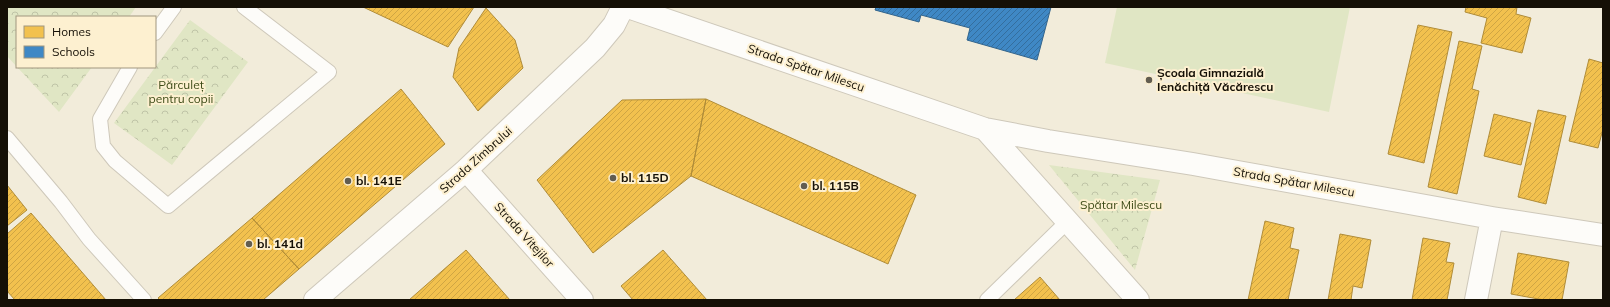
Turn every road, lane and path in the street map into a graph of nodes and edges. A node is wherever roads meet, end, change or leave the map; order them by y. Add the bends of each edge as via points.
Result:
1 (174, 7) edge
2 (244, 7) edge
3 (623, 7) edge
4 (628, 7) edge
5 (156, 32) edge
6 (129, 68) edge
7 (984, 129) junction
8 (7, 138) edge
9 (466, 170) junction
10 (1492, 218) junction
11 (1068, 221) junction
12 (1603, 235) edge
13 (144, 300) edge
14 (315, 300) edge
15 (582, 300) edge
16 (988, 300) edge
17 (1138, 300) edge
18 (1476, 300) edge

1 - 5 lane
2 - 6 lane via 330,72 168,206 115,161 103,146 100,119
3 - 9 street, Strada Zimbrului via 614,24 595,48
4 - 7 street, Strada Spătar Milescu
7 - 10 street, Strada Spătar Milescu
7 - 11 street, Strada Spătar Milescu
8 - 13 lane via 89,239
9 - 14 street, Strada Zimbrului
9 - 15 street, Strada Vitejilor
10 - 12 street, Strada Spătar Milescu
10 - 18 street
11 - 16 lane
11 - 17 street, Strada Spătar Milescu

